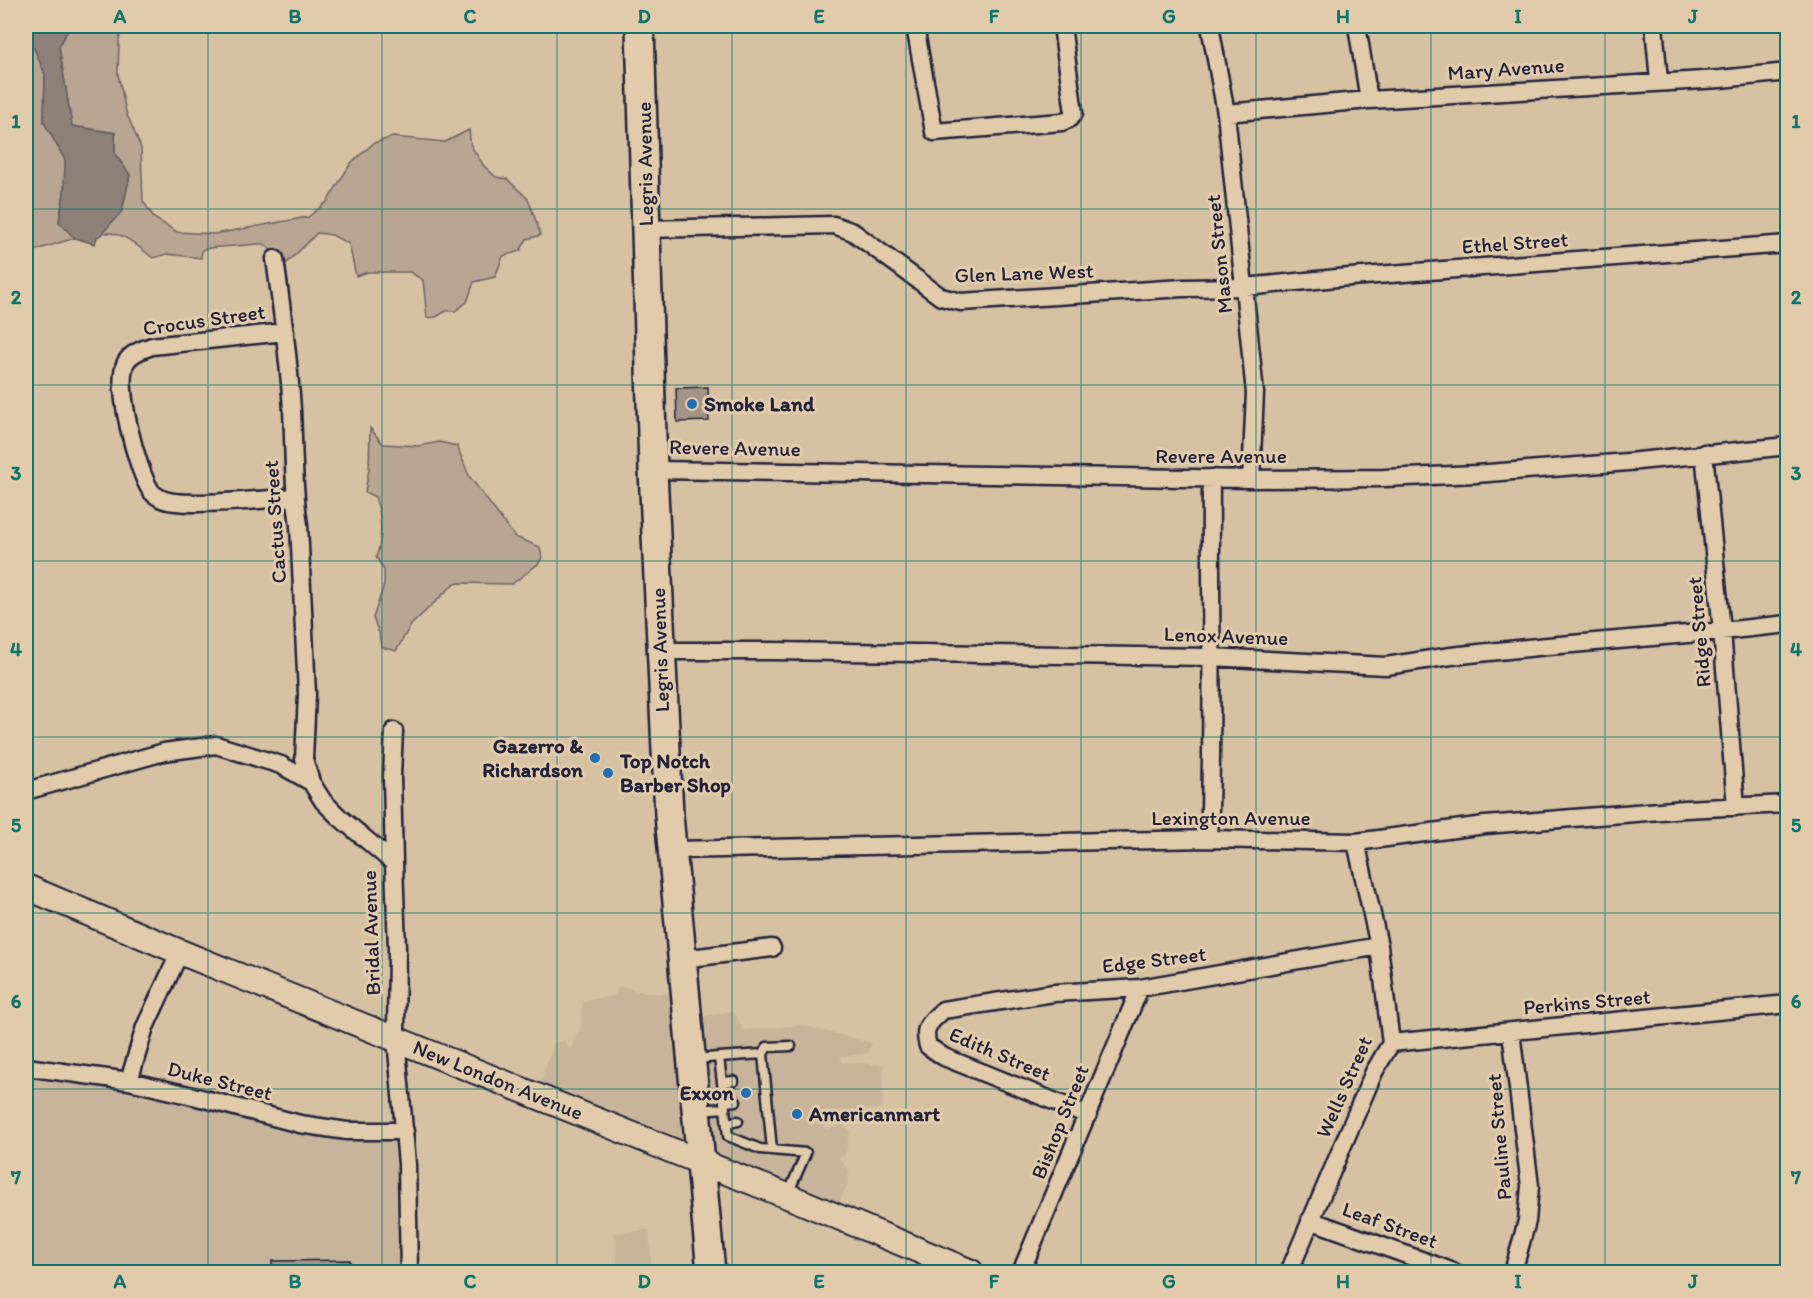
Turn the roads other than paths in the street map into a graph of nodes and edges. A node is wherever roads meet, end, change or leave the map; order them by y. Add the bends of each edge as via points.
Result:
1 (640, 26) edge
2 (915, 26) edge
3 (1062, 26) edge
4 (1210, 26) edge
5 (1357, 26) edge
6 (1654, 26) edge
7 (1788, 72) edge
8 (1659, 81) junction
9 (1369, 100) junction
10 (1226, 113) junction
11 (646, 229) junction
12 (1788, 244) edge
13 (276, 259) dead end
14 (1245, 287) junction
15 (285, 332) junction
16 (1788, 446) edge
17 (1704, 453) junction
18 (652, 470) junction
19 (1211, 478) junction
20 (1251, 479) junction
21 (294, 497) junction
22 (1788, 624) edge
23 (1722, 631) junction
24 (660, 651) junction
25 (1211, 657) junction
26 (394, 731) dead end
27 (310, 782) junction
28 (26, 791) edge
29 (1788, 804) edge
30 (1736, 807) junction
31 (1209, 839) junction
32 (1356, 842) junction
33 (672, 850) junction
34 (394, 863) junction
35 (26, 887) edge
36 (1379, 946) junction
37 (772, 948) dead end
38 (180, 952) junction
39 (682, 959) junction
40 (1140, 988) junction
41 (1788, 1004) edge
42 (937, 1016) joint
43 (1512, 1032) junction
44 (396, 1038) junction
45 (1391, 1043) junction
46 (791, 1046) dead end
47 (763, 1054) junction
48 (719, 1057) junction
49 (691, 1059) junction
50 (26, 1067) edge
51 (129, 1081) junction
52 (734, 1081) dead end
53 (722, 1082) junction
54 (736, 1101) dead end
55 (724, 1105) junction
56 (696, 1111) junction
57 (1088, 1115) junction
58 (738, 1121) dead end
59 (727, 1123) junction
60 (405, 1131) junction
61 (772, 1150) junction
62 (702, 1162) junction
63 (788, 1196) junction
64 (1310, 1220) junction
65 (410, 1272) edge
66 (711, 1272) edge
67 (971, 1272) edge
68 (1021, 1272) edge
69 (1289, 1272) edge
70 (1454, 1272) edge
71 (1513, 1272) edge

1 - 11 main road, Legris Avenue
2 - 3 street via 934,132 1069,119 1074,113
4 - 10 street, Mason Street
5 - 9 street
6 - 8 street
7 - 8 street, Mary Avenue
8 - 9 street, Mary Avenue
9 - 10 street, Mary Avenue
10 - 14 street, Mason Street
11 - 14 street, Glen Lane West via 834,225 853,232 941,297 961,302
11 - 18 main road, Legris Avenue
12 - 14 street, Ethel Street
13 - 15 street, Cactus Street
14 - 20 street, Mason Street via 1255,393
15 - 21 street, Cactus Street
15 - 21 street, Crocus Street via 152,346 139,350 126,362 122,380 132,442 152,492 165,500 191,503
16 - 17 street, Revere Avenue
17 - 20 street, Revere Avenue via 1476,474
17 - 23 street, Ridge Street
18 - 19 street, Revere Avenue
18 - 24 main road, Legris Avenue
19 - 20 street, Revere Avenue
19 - 25 street
21 - 27 street, Cactus Street via 299,525 307,694 304,759
22 - 23 street, Lenox Avenue
23 - 25 street, Lenox Avenue via 1526,648 1386,666
23 - 30 street, Ridge Street
24 - 25 street, Lenox Avenue
24 - 33 main road, Legris Avenue
25 - 31 street
26 - 34 street
27 - 28 street, Bridal Avenue via 281,765 208,745 164,752
27 - 34 street, Bridal Avenue via 338,816
29 - 30 street, Lexington Avenue
30 - 32 street, Lexington Avenue via 1485,825
31 - 32 street, Lexington Avenue
31 - 33 street, Lexington Avenue
32 - 36 street, Wells Street
33 - 39 main road, Legris Avenue
34 - 44 street, Bridal Avenue
35 - 38 main road, New London Avenue
36 - 40 street, Edge Street
36 - 45 street, Wells Street
37 - 39 street
38 - 44 main road, New London Avenue
38 - 51 street via 145,1027
39 - 49 main road, Legris Avenue
40 - 42 street, Edge Street via 1054,993 943,1010
40 - 57 street, Bishop Street
41 - 43 street, Perkins Street
42 - 57 street, Edith Street via 930,1021 925,1036 928,1046 944,1057
43 - 45 street, Perkins Street
43 - 71 street, Pauline Street via 1530,1186 1527,1221
44 - 60 street, Bridal Avenue
44 - 62 main road, New London Avenue
45 - 64 street, Wells Street via 1374,1072
46 - 47 lane via 767,1047
47 - 48 lane
47 - 61 lane via 764,1119
48 - 49 lane
48 - 53 lane
49 - 56 main road, Legris Avenue
50 - 51 street, Duke Street
51 - 60 street, Duke Street via 300,1124 347,1131
52 - 53 lane
53 - 55 lane
54 - 55 lane
55 - 56 lane
55 - 59 lane
56 - 62 main road, Legris Avenue
57 - 68 street, Bishop Street
58 - 59 lane
59 - 61 lane via 729,1136
60 - 65 street, Bridal Avenue
61 - 63 lane via 806,1153
62 - 63 main road, New London Avenue
62 - 66 main road, Legris Avenue
63 - 67 main road, New London Avenue
64 - 69 street, Wells Street
64 - 70 street, Leaf Street

